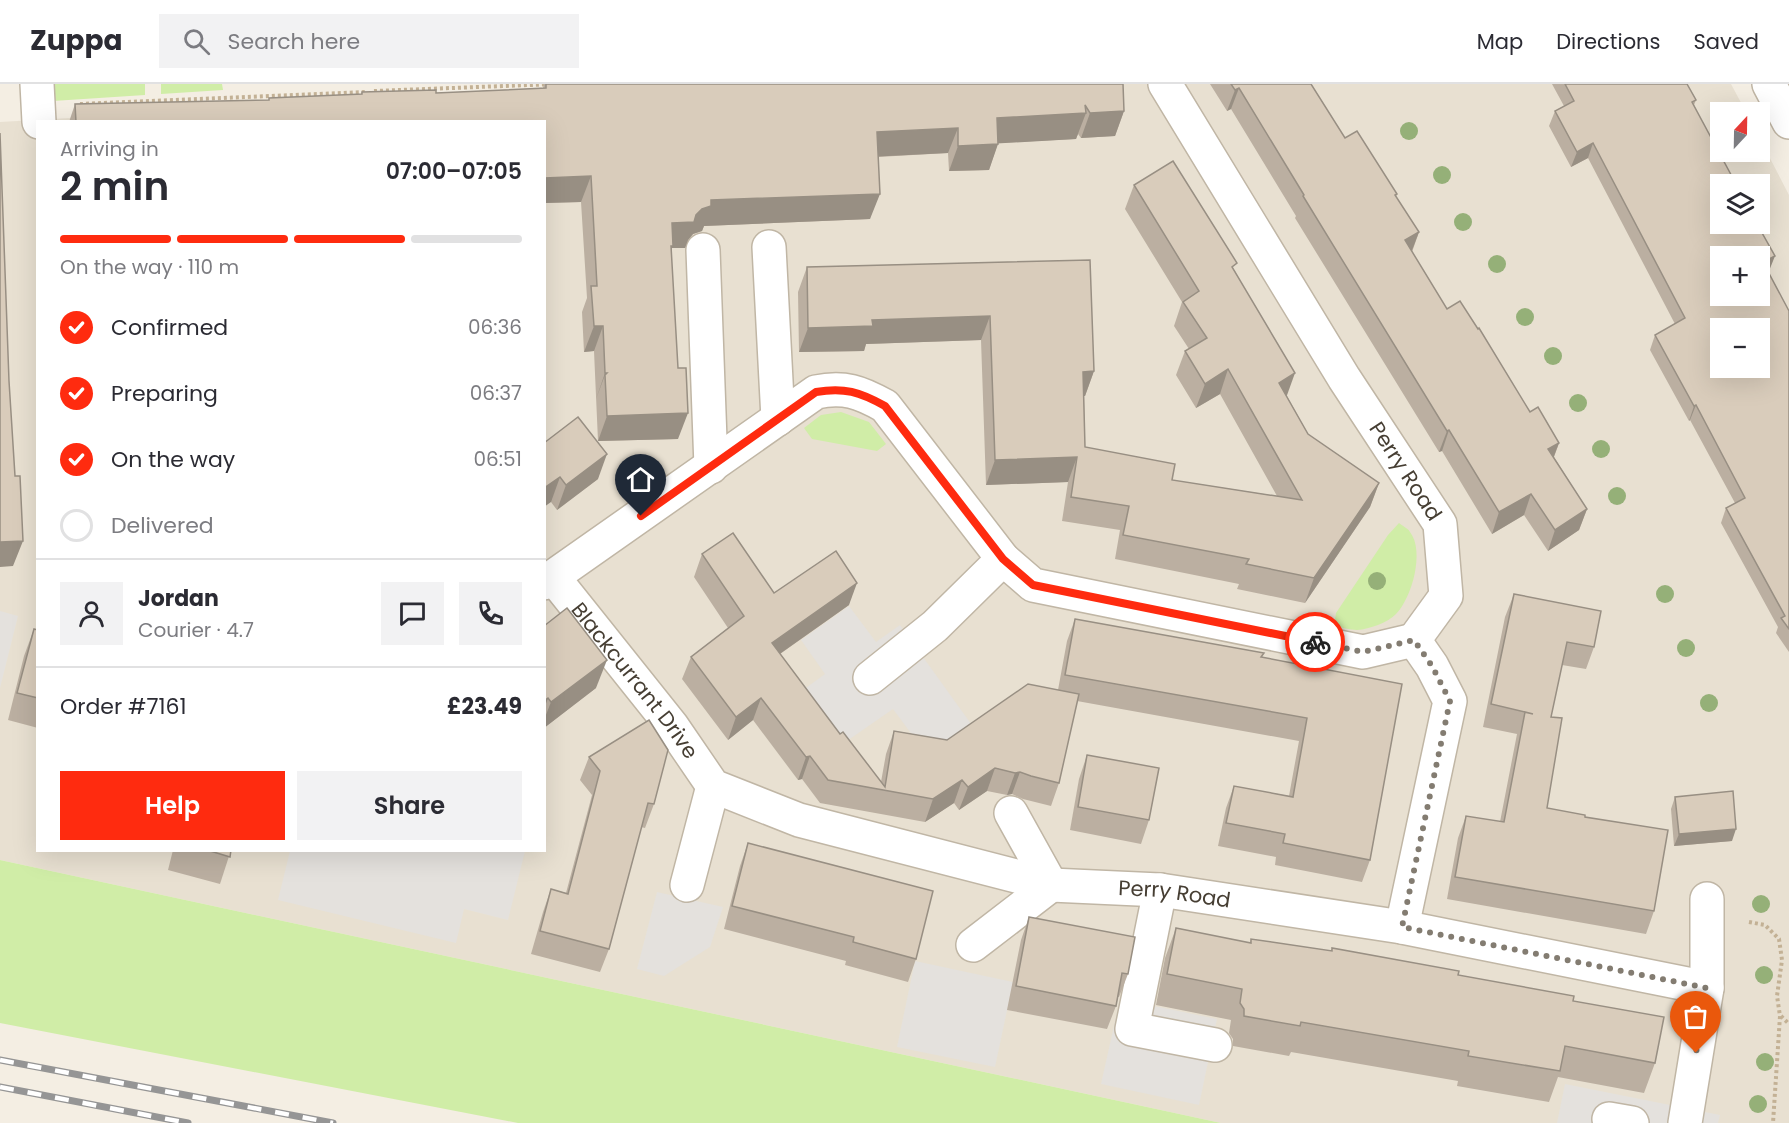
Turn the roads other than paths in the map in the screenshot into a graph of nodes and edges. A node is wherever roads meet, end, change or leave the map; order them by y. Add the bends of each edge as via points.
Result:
1 (1165, 84) edge
2 (1769, 84) edge
3 (1789, 122) edge
4 (769, 247) dead end
5 (703, 250) dead end
6 (778, 420) junction
7 (711, 466) junction
8 (1003, 559) junction
9 (549, 580) edge
10 (1414, 640) junction
11 (870, 678) dead end
12 (713, 786) junction
13 (1011, 813) dead end
14 (687, 885) dead end
15 (1051, 885) junction
16 (1160, 890) junction
17 (1707, 899) dead end
18 (1402, 927) junction
19 (973, 945) dead end
20 (1707, 988) junction
21 (1215, 1045) dead end
22 (1685, 1123) edge

1 - 10 street, Perry Road via 1344,378 1440,524 1446,596
2 - 3 street
4 - 6 street
5 - 7 street
6 - 7 street, Blackcurrant Drive
6 - 8 street, Blackcurrant Drive via 816,392 832,389 850,390 885,406
7 - 9 street, Blackcurrant Drive
8 - 10 street, Blackcurrant Drive via 1033,585 1363,652
8 - 11 street via 934,626
9 - 12 street, Blackcurrant Drive via 672,726
10 - 18 street via 1450,701
12 - 14 street
12 - 15 street, Perry Road via 799,820
13 - 15 street
15 - 16 street, Perry Road
15 - 19 street
16 - 18 street, Perry Road
16 - 21 street via 1132,1029
17 - 20 street
18 - 20 street, Perry Road
20 - 22 street

